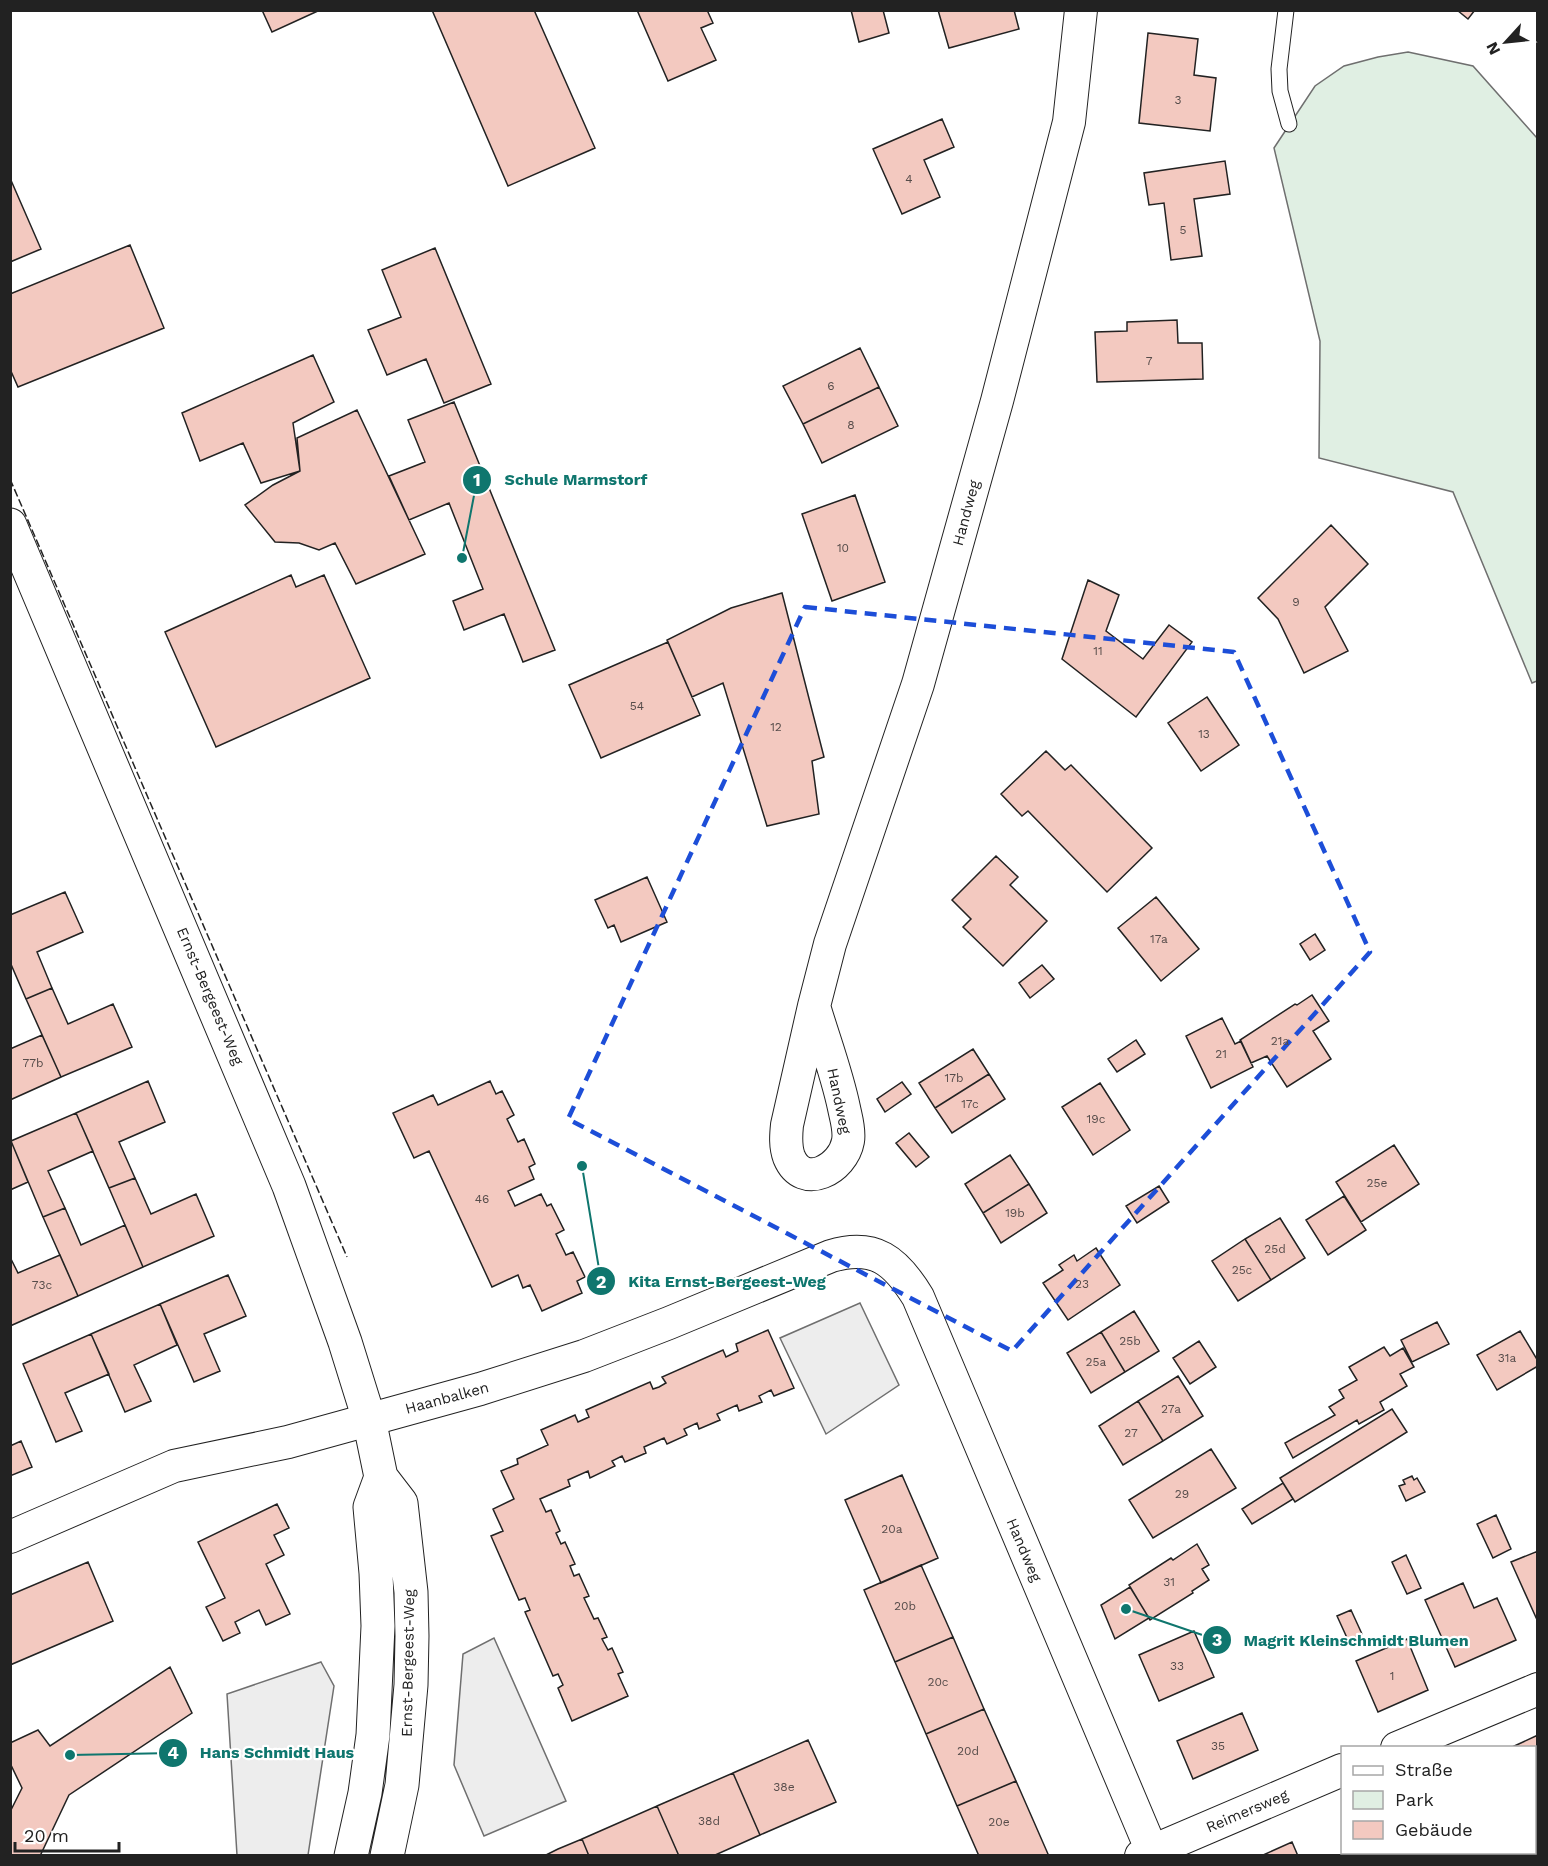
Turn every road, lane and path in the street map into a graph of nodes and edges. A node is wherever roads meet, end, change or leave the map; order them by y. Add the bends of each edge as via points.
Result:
1 (1081, 10) edge
2 (1286, 10) edge
3 (1289, 124) dead end
4 (10, 525) edge
5 (814, 1006) dead end
6 (879, 1256) joint
7 (369, 1419) junction
8 (381, 1477) junction
9 (10, 1537) edge
10 (1538, 1689) edge
11 (1402, 1746) edge
12 (1341, 1770) edge
13 (1148, 1854) edge
14 (351, 1856) edge
15 (387, 1856) edge

1 - 5 street, Handweg via 1069,122 994,412 918,684 830,944
2 - 3 lane via 1279,69
4 - 7 street, Ernst-Bergeest-Weg via 289,1186
6 - 7 street, Haanbalken via 843,1252 574,1360
6 - 13 street, Handweg via 895,1265 918,1297
7 - 8 street, Ernst-Bergeest-Weg
7 - 9 street, Haanbalken via 288,1442 174,1466
8 - 14 street, Ernst-Bergeest-Weg via 370,1507 378,1626 373,1735
8 - 15 street, Ernst-Bergeest-Weg via 401,1503 412,1636 402,1785
10 - 11 street
12 - 13 street, Reimersweg

